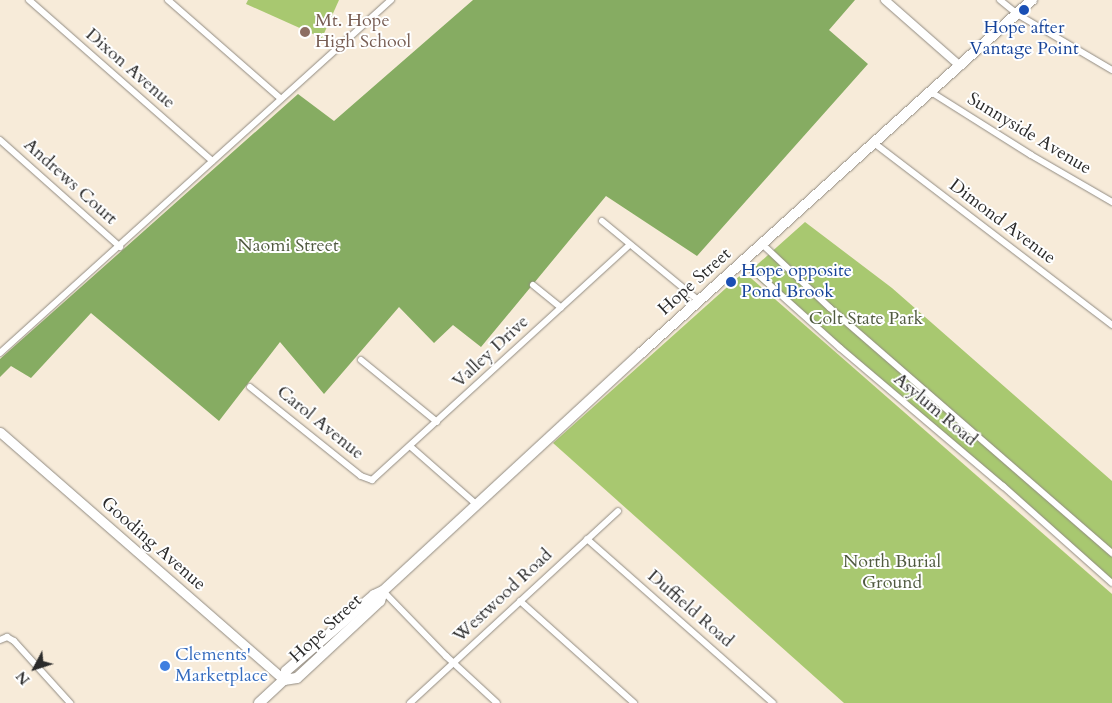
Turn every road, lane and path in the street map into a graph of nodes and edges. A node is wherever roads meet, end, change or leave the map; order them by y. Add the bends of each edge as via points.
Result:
1 (29, 0) edge
2 (168, 0) edge
3 (391, 0) edge
4 (886, 0) edge
5 (1000, 0) edge
6 (1032, 0) edge
7 (1017, 14) junction
8 (960, 66) junction
9 (1112, 70) edge
10 (931, 92) junction
11 (281, 99) junction
12 (0, 140) edge
13 (874, 143) junction
14 (212, 161) junction
15 (1112, 202) edge
16 (602, 221) dead end
17 (762, 244) junction
18 (629, 245) junction
19 (120, 247) junction
20 (743, 260) junction
21 (533, 285) dead end
22 (699, 302) junction
23 (561, 308) junction
24 (1112, 324) edge
25 (0, 353) edge
26 (361, 360) dead end
27 (250, 386) dead end
28 (437, 422) junction
29 (0, 432) edge
30 (411, 447) junction
31 (372, 480) joint
32 (477, 505) junction
33 (618, 511) dead end
34 (586, 538) junction
35 (1112, 553) edge
36 (1111, 580) edge
37 (383, 591) junction
38 (520, 601) junction
39 (2, 639) edge
40 (454, 663) junction
41 (284, 680) junction
42 (70, 703) edge
43 (260, 703) edge
44 (410, 703) edge
45 (497, 703) edge
46 (634, 703) edge
47 (773, 703) edge

1 - 14 street, Dixon Avenue
2 - 11 street
3 - 11 street
4 - 8 street
5 - 7 street
6 - 7 main road, Hope Street
7 - 8 main road, Hope Street
7 - 9 street
8 - 10 main road, Hope Street
10 - 13 main road, Hope Street
10 - 15 street, Sunnyside Avenue
11 - 14 street
12 - 19 street, Andrews Court
13 - 17 main road, Hope Street
13 - 24 street, Dimond Avenue
14 - 19 street
16 - 18 street
17 - 20 main road, Hope Street
17 - 35 street, Asylum Road via 837,315
18 - 22 street
18 - 23 street, Valley Drive
19 - 25 street
20 - 22 main road, Hope Street
20 - 36 street, Asylum Road via 840,348
21 - 23 street
22 - 32 main road, Hope Street
23 - 28 street, Valley Drive
26 - 28 street
27 - 31 street, Carol Avenue via 361,476
28 - 30 street, Valley Drive
29 - 41 main road, Gooding Avenue
30 - 31 street, Valley Drive
30 - 32 street
32 - 37 main road, Hope Street
33 - 34 street, Westwood Road
34 - 38 street, Westwood Road
34 - 47 street, Duffield Road
37 - 40 street
37 - 41 main road, Hope Street via 380,600 297,678
38 - 40 street, Westwood Road
38 - 46 street
39 - 42 street via 14,641
40 - 44 street, Westwood Road
40 - 45 street
41 - 43 main road, Hope Street

